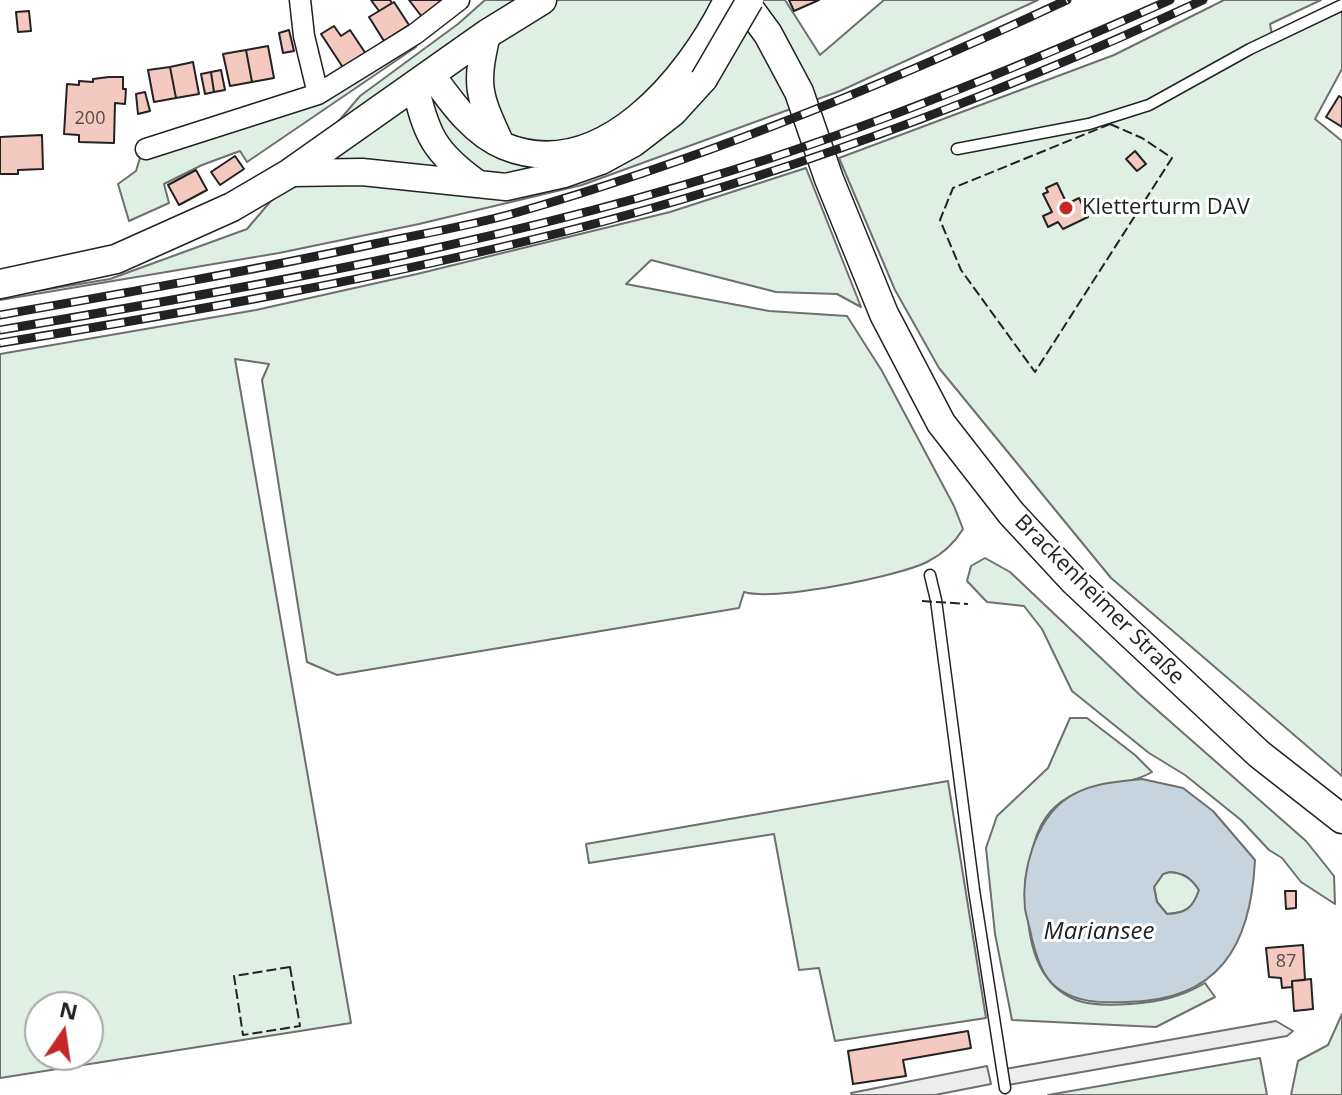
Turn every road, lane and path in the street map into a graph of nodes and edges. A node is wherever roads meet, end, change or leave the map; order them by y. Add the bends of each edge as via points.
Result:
1 (300, 0) edge
2 (459, 0) edge
3 (542, 0) edge
4 (727, 0) edge
5 (738, 0) edge
6 (750, 0) edge
7 (1342, 5) edge
8 (487, 34) junction
9 (697, 71) junction
10 (423, 79) junction
11 (318, 94) junction
12 (501, 145) junction
13 (146, 149) dead end
14 (957, 149) dead end
15 (290, 173) junction
16 (477, 183) junction
17 (0, 284) edge
18 (930, 575) dead end
19 (1342, 819) edge
20 (1005, 1088) dead end

1 - 11 street
2 - 11 street
3 - 8 main road
4 - 9 street
5 - 19 main road, Brackenheimer Straße via 768,34 799,92 884,314 941,423 1011,513 1074,581 1259,754
6 - 9 street, bridge
7 - 14 lane via 1149,105 1089,124
8 - 10 main road
8 - 12 street via 478,80 482,104
9 - 12 street via 621,131 590,146 531,154
9 - 16 street via 673,113 601,161 506,187
10 - 12 street
10 - 15 main road
10 - 16 street via 430,138 449,164
11 - 13 street
15 - 16 street via 362,172
15 - 17 main road via 232,207 116,259
18 - 20 lane

